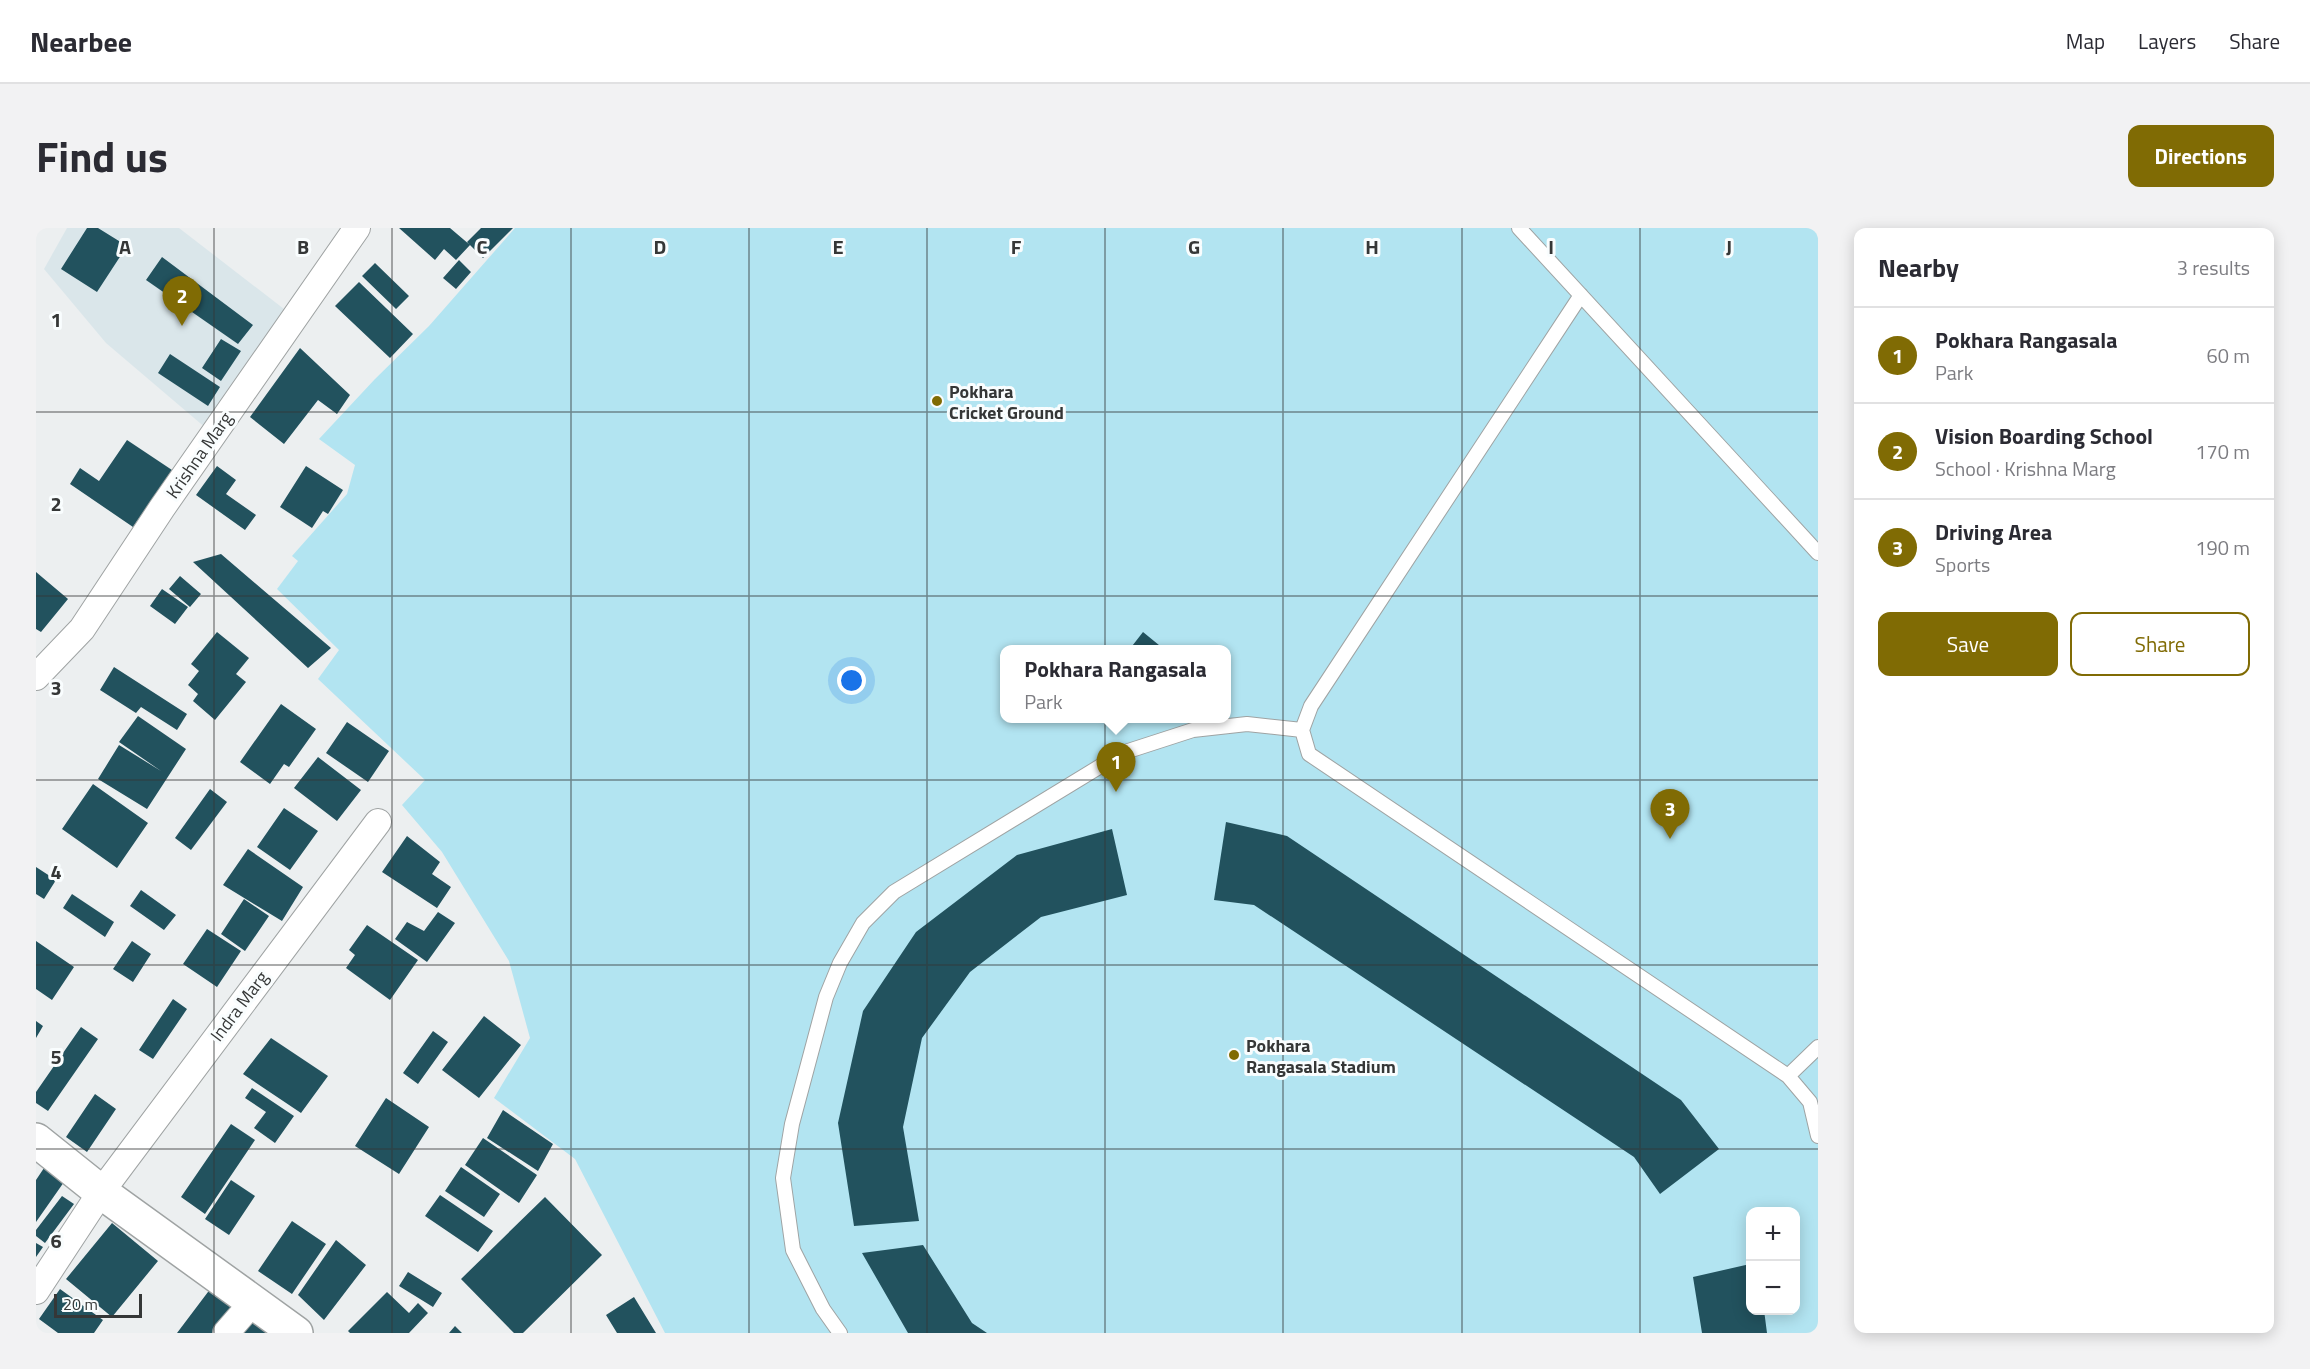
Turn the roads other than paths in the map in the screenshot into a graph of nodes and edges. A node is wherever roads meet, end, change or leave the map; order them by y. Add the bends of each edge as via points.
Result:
1 (357, 228) edge
2 (1519, 228) edge
3 (1581, 295) junction
4 (1818, 553) edge
5 (36, 677) edge
6 (1302, 730) junction
7 (378, 822) dead end
8 (1818, 1047) edge
9 (1788, 1076) junction
10 (1818, 1136) edge
11 (36, 1140) edge
12 (100, 1192) junction
13 (36, 1291) edge
14 (253, 1302) junction
15 (226, 1333) edge
16 (296, 1333) edge
17 (840, 1333) edge

1 - 5 street, Krishna Marg via 82,629
2 - 3 lane
3 - 4 lane
3 - 6 lane via 1311,706
6 - 9 lane via 1309,754
6 - 17 lane via 1247,724 1193,730 1122,753 894,891 863,922 826,997 792,1124 783,1178 793,1250
7 - 12 street, Indra Marg
8 - 9 lane
9 - 10 lane via 1810,1102
11 - 12 main road
12 - 13 street, Indra Marg
12 - 14 main road
14 - 15 street
14 - 16 main road

